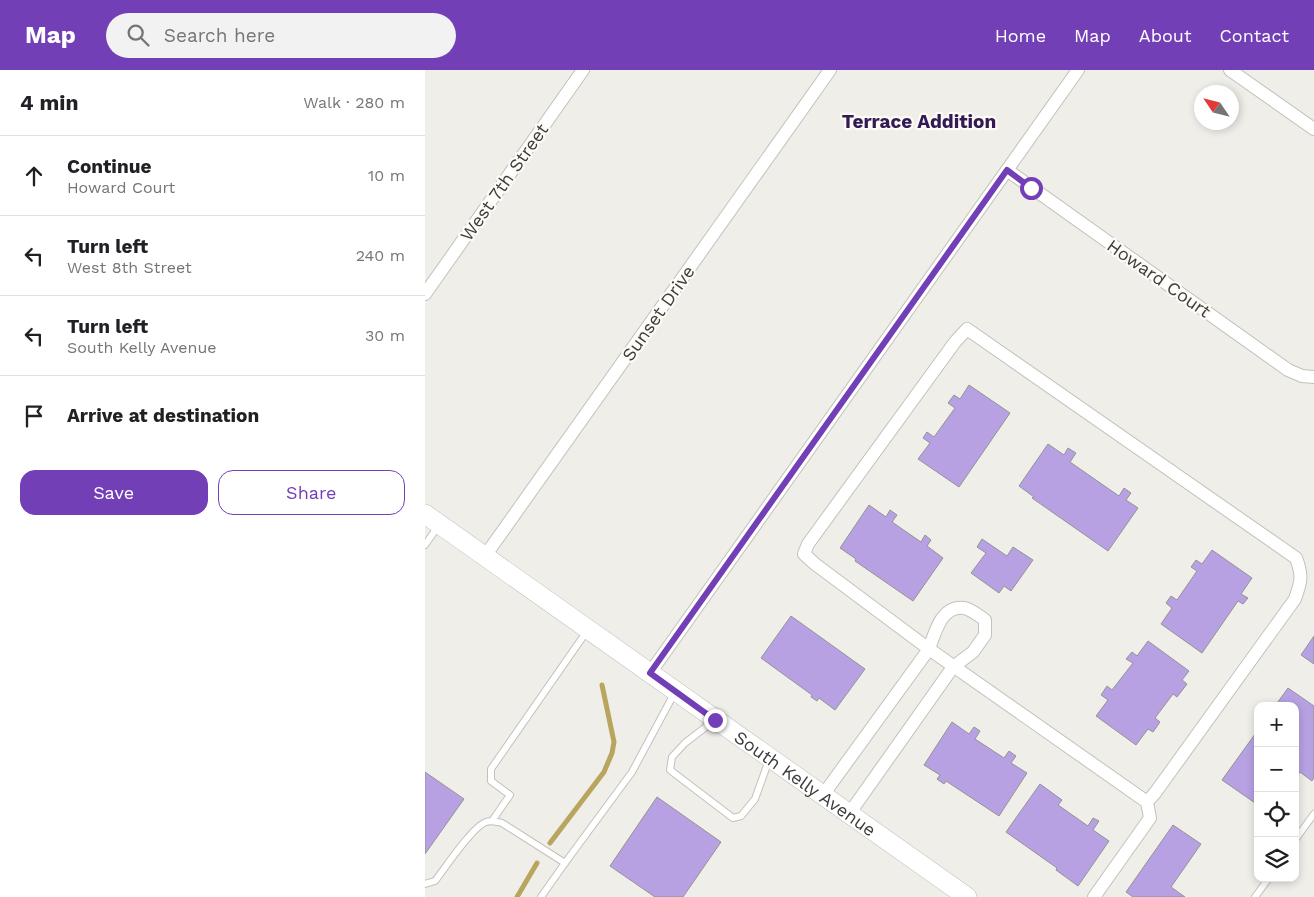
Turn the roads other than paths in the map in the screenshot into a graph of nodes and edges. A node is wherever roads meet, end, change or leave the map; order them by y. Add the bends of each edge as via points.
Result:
1 (583, 70) edge
2 (830, 70) edge
3 (1078, 70) edge
4 (1230, 70) edge
5 (1314, 129) edge
6 (1007, 170) junction
7 (425, 294) edge
8 (1314, 377) edge
9 (432, 519) edge
10 (425, 545) edge
11 (485, 556) junction
12 (588, 629) junction
13 (929, 650) junction
14 (953, 667) junction
15 (650, 673) junction
16 (675, 691) junction
17 (715, 720) junction
18 (770, 758) junction
19 (823, 795) junction
20 (1147, 802) junction
21 (849, 814) junction
22 (1314, 814) edge
23 (492, 821) junction
24 (1297, 837) edge
25 (565, 863) junction
26 (1266, 882) edge
27 (425, 884) edge
28 (541, 897) edge
29 (967, 897) edge
30 (1094, 897) edge
31 (1255, 897) edge

1 - 7 street, West 7th Street
2 - 11 street, Sunset Drive
3 - 6 street
4 - 5 street
6 - 8 street, Howard Court via 1287,370
6 - 15 street
9 - 10 lane
9 - 11 main road, South Kelly Avenue
11 - 12 main road, South Kelly Avenue
12 - 15 main road, South Kelly Avenue
12 - 23 lane via 491,769 491,781 510,795
13 - 14 street
13 - 14 street via 939,622 951,610 965,608 985,620 985,635 973,652
13 - 19 street
13 - 20 street via 804,554 837,503 967,329 1296,558 1301,583 1295,599
14 - 20 street
14 - 21 street
15 - 16 main road, South Kelly Avenue
16 - 17 main road, South Kelly Avenue
16 - 25 lane via 632,772
17 - 18 main road, South Kelly Avenue
17 - 18 lane via 672,758 670,770 733,818 741,816 755,799
18 - 19 main road, South Kelly Avenue
19 - 21 main road, South Kelly Avenue
20 - 30 street via 1151,818
21 - 29 main road, South Kelly Avenue
22 - 24 lane
23 - 25 lane via 502,823
23 - 27 lane via 476,828 435,881
25 - 28 lane
26 - 31 lane

